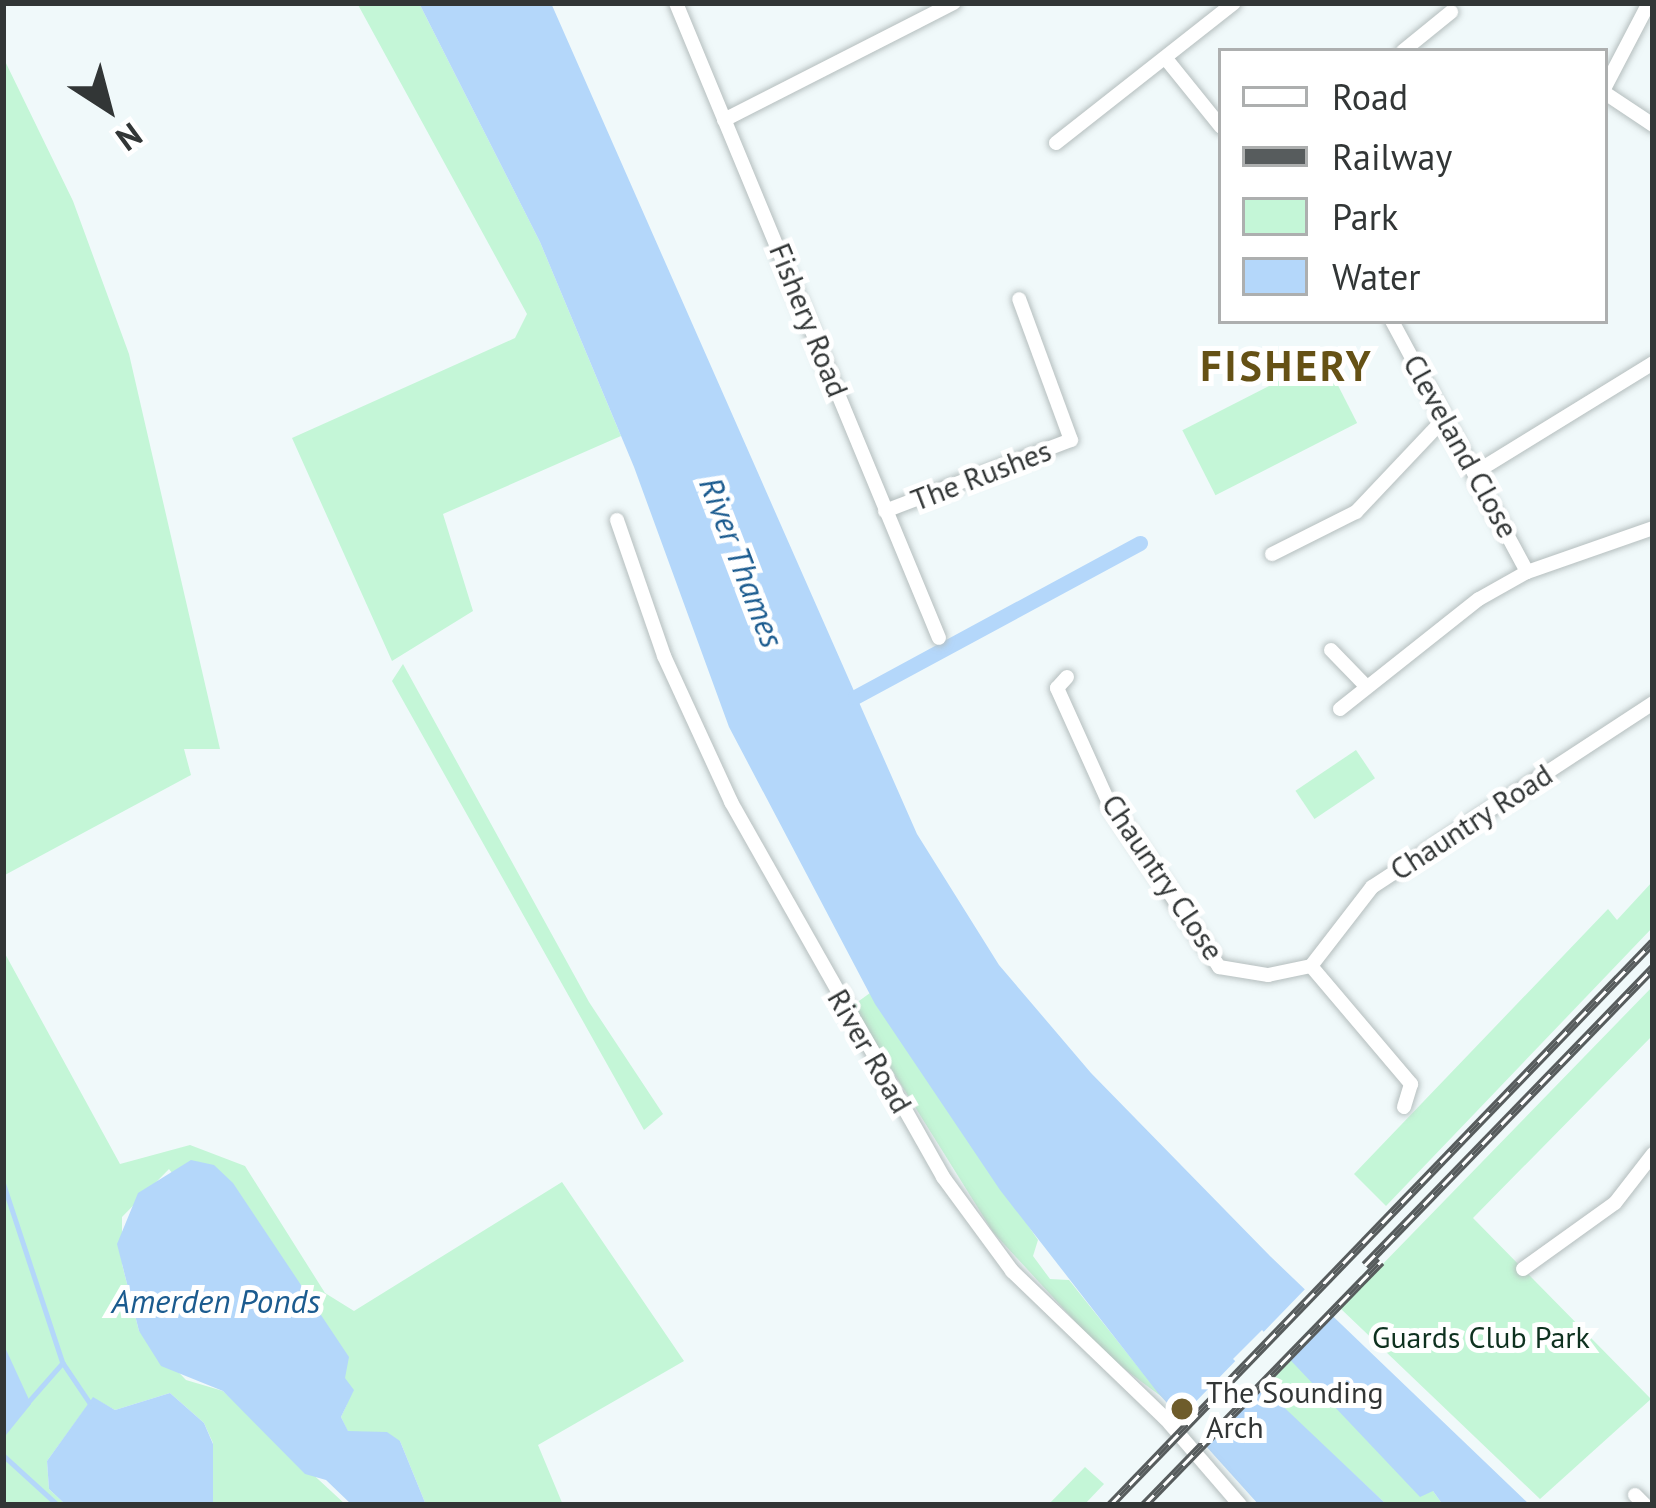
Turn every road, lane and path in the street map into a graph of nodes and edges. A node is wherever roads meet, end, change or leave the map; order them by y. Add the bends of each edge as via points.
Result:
1 (676, 3) edge
2 (954, 3) edge
3 (1234, 3) edge
4 (1649, 3) edge
5 (1450, 12) dead end
6 (1407, 48) edge
7 (1167, 60) junction
8 (1608, 84) edge
9 (1608, 92) edge
10 (724, 120) junction
11 (1218, 123) edge
12 (1653, 125) edge
13 (1056, 142) dead end
14 (1019, 299) dead end
15 (1394, 324) edge
16 (1653, 363) edge
17 (1442, 421) junction
18 (1476, 472) junction
19 (885, 512) junction
20 (617, 520) dead end
21 (1653, 527) edge
22 (1272, 554) dead end
23 (1527, 572) junction
24 (938, 638) dead end
25 (1331, 650) dead end
26 (1067, 677) dead end
27 (1364, 684) junction
28 (1653, 703) edge
29 (1340, 709) dead end
30 (1311, 966) junction
31 (1404, 1107) dead end
32 (1652, 1158) edge
33 (1522, 1269) dead end
34 (1240, 1505) edge

1 - 10 street, Fishery Road
2 - 10 street
3 - 7 street
4 - 8 street
5 - 6 street
7 - 11 street
7 - 13 street
9 - 12 street
10 - 19 street, Fishery Road
14 - 19 street, The Rushes via 1071,440
15 - 17 street, Cleveland Close
16 - 18 street
17 - 18 street, Cleveland Close
17 - 22 street via 1355,512
18 - 23 street, Cleveland Close
19 - 24 street, Fishery Road
20 - 34 street, River Road via 664,656 731,802 943,1177 1012,1270 1165,1418
21 - 23 street, Cleveland Close
23 - 27 street, Cleveland Close
25 - 27 street
26 - 30 street, Chauntry Close via 1058,688 1108,801 1219,967 1268,975
27 - 29 street, Cleveland Close
28 - 30 street, Chauntry Road via 1372,887
30 - 31 street via 1411,1084
32 - 33 street via 1615,1203

